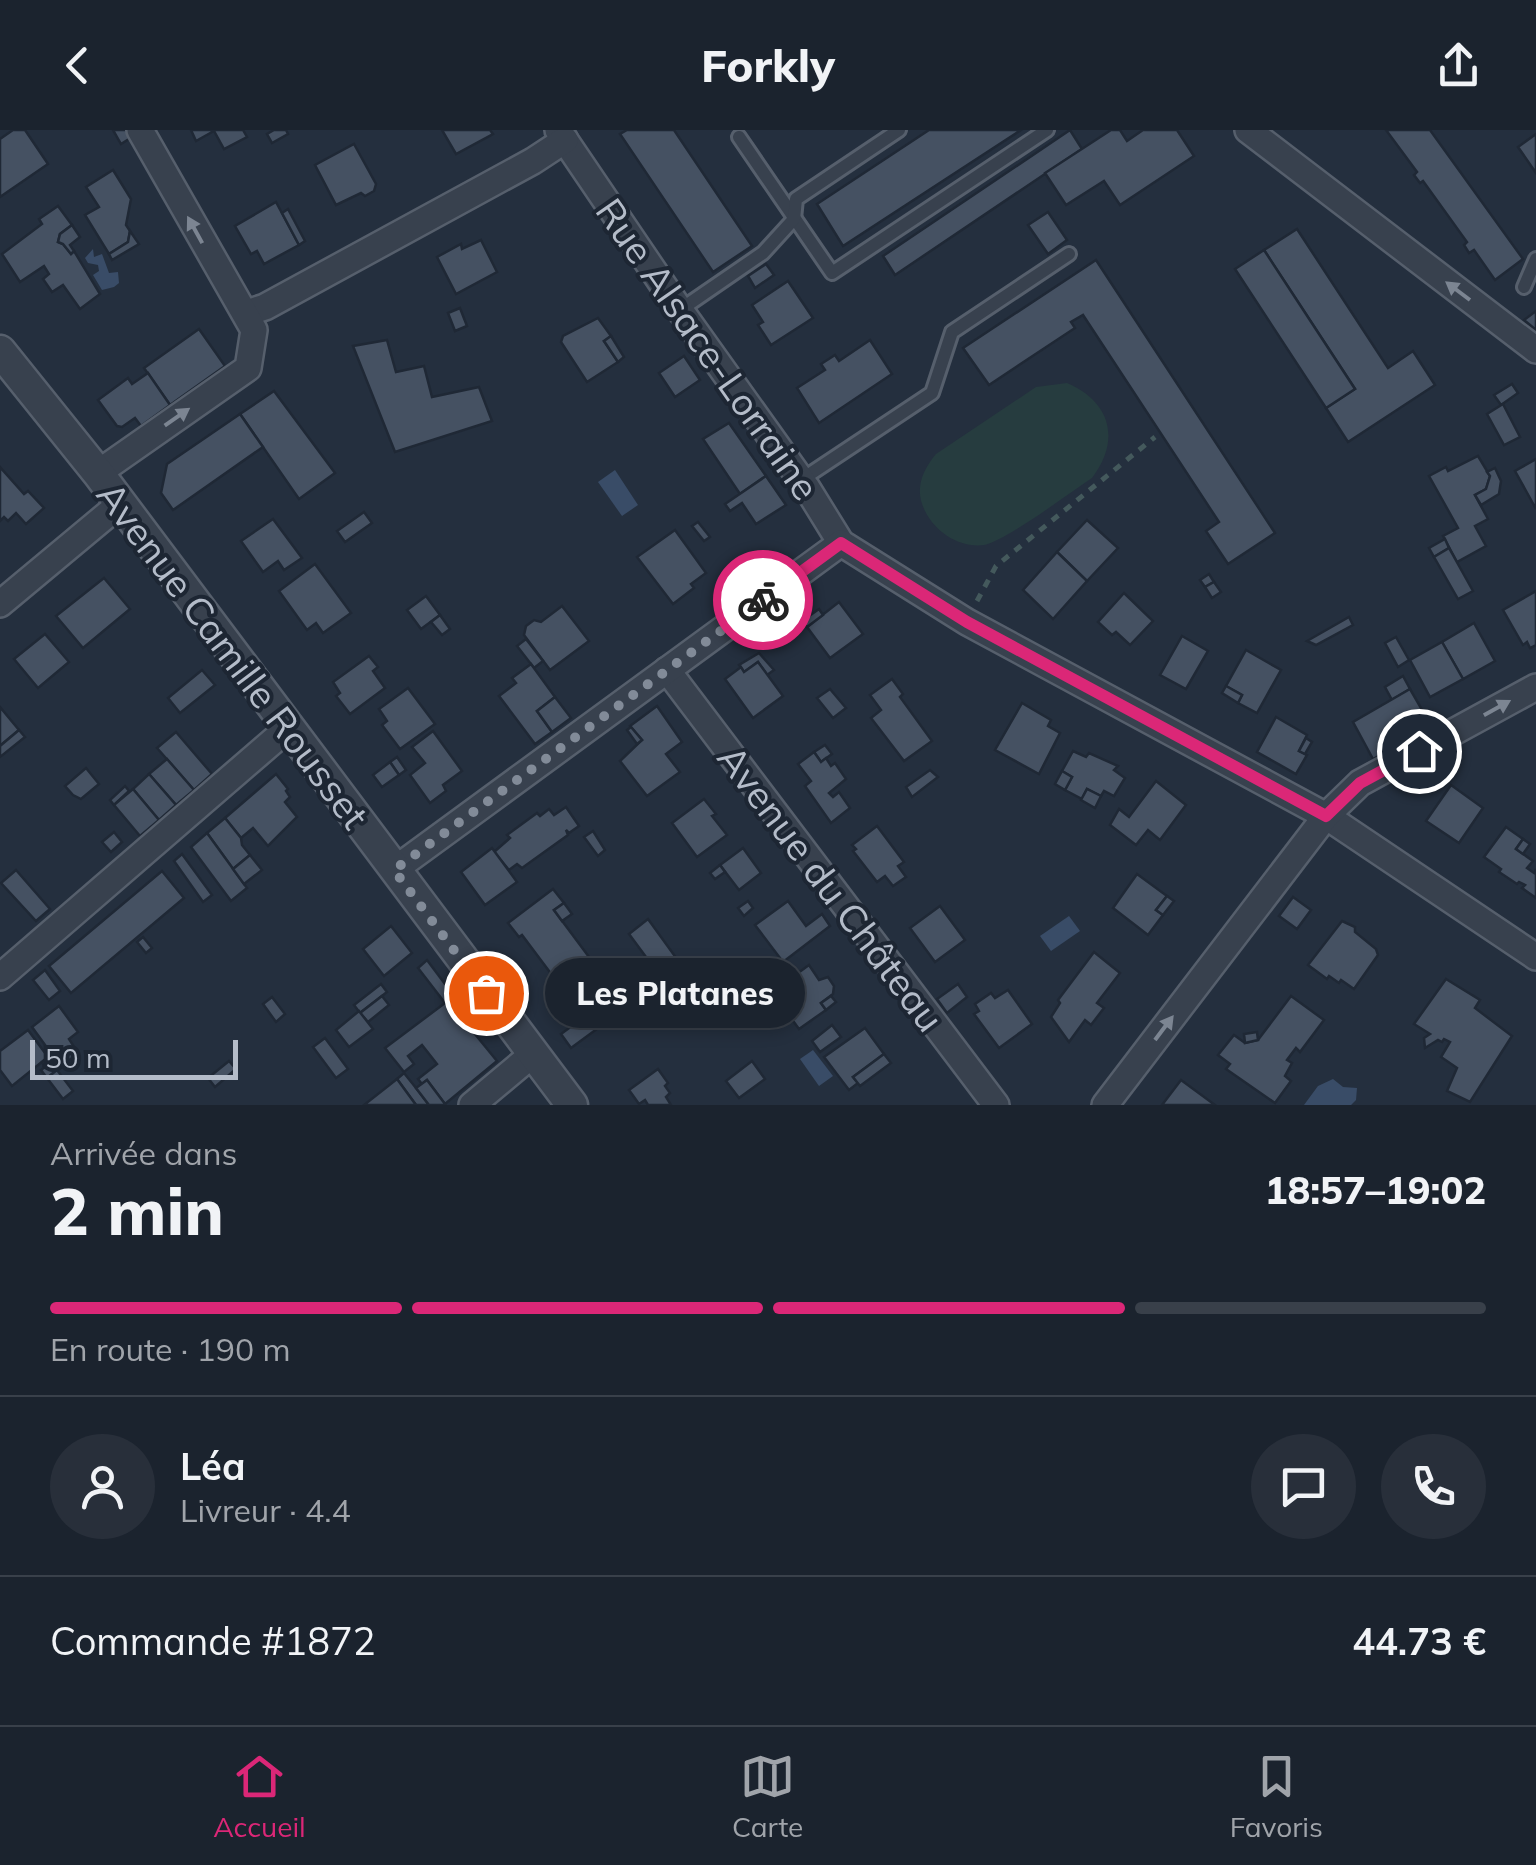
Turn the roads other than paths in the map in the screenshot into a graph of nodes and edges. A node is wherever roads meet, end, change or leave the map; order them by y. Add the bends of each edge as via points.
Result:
1 (140, 130) edge
2 (899, 130) edge
3 (1047, 130) edge
4 (1248, 130) edge
5 (567, 133) edge
6 (739, 137) dead end
7 (794, 219) junction
8 (1070, 254) dead end
9 (1536, 258) edge
10 (1524, 287) dead end
11 (680, 310) junction
12 (246, 313) junction
13 (1536, 350) edge
14 (0, 351) edge
15 (98, 474) junction
16 (801, 480) junction
17 (120, 504) junction
18 (841, 543) junction
19 (0, 604) edge
20 (667, 670) junction
21 (1536, 687) edge
22 (287, 728) junction
23 (1326, 816) junction
24 (394, 870) junction
25 (1536, 957) edge
26 (0, 977) edge
27 (533, 1054) junction
28 (472, 1105) edge
29 (572, 1105) edge
30 (996, 1105) edge
31 (1104, 1105) edge

12 -> 1 street
2 - 7 lane via 796,199
3 - 7 lane via 832,273
13 -> 4 street
5 - 11 street, Rue Alsace-Lorraine
5 - 12 street via 533,162
6 - 7 lane
7 - 11 lane via 763,253
8 - 16 lane via 952,332 932,393
9 - 10 lane
11 - 16 street, Rue Alsace-Lorraine
15 -> 12 street via 248,368 254,330
14 - 15 street, Avenue Camille Rousset
15 - 17 street, Avenue Camille Rousset
16 - 18 street, Rue Alsace-Lorraine
17 - 19 street
17 - 22 street, Avenue Camille Rousset
18 - 20 street
18 - 23 street, Rue Alsace-Lorraine via 967,622
20 - 24 street
20 - 30 street, Avenue du Château
23 -> 21 street via 1360,783
22 - 24 street, Avenue Camille Rousset
22 - 26 street
23 - 25 street, Rue Alsace-Lorraine
31 -> 23 street
24 - 27 street, Avenue Camille Rousset
27 - 28 street
27 - 29 street, Avenue Camille Rousset

